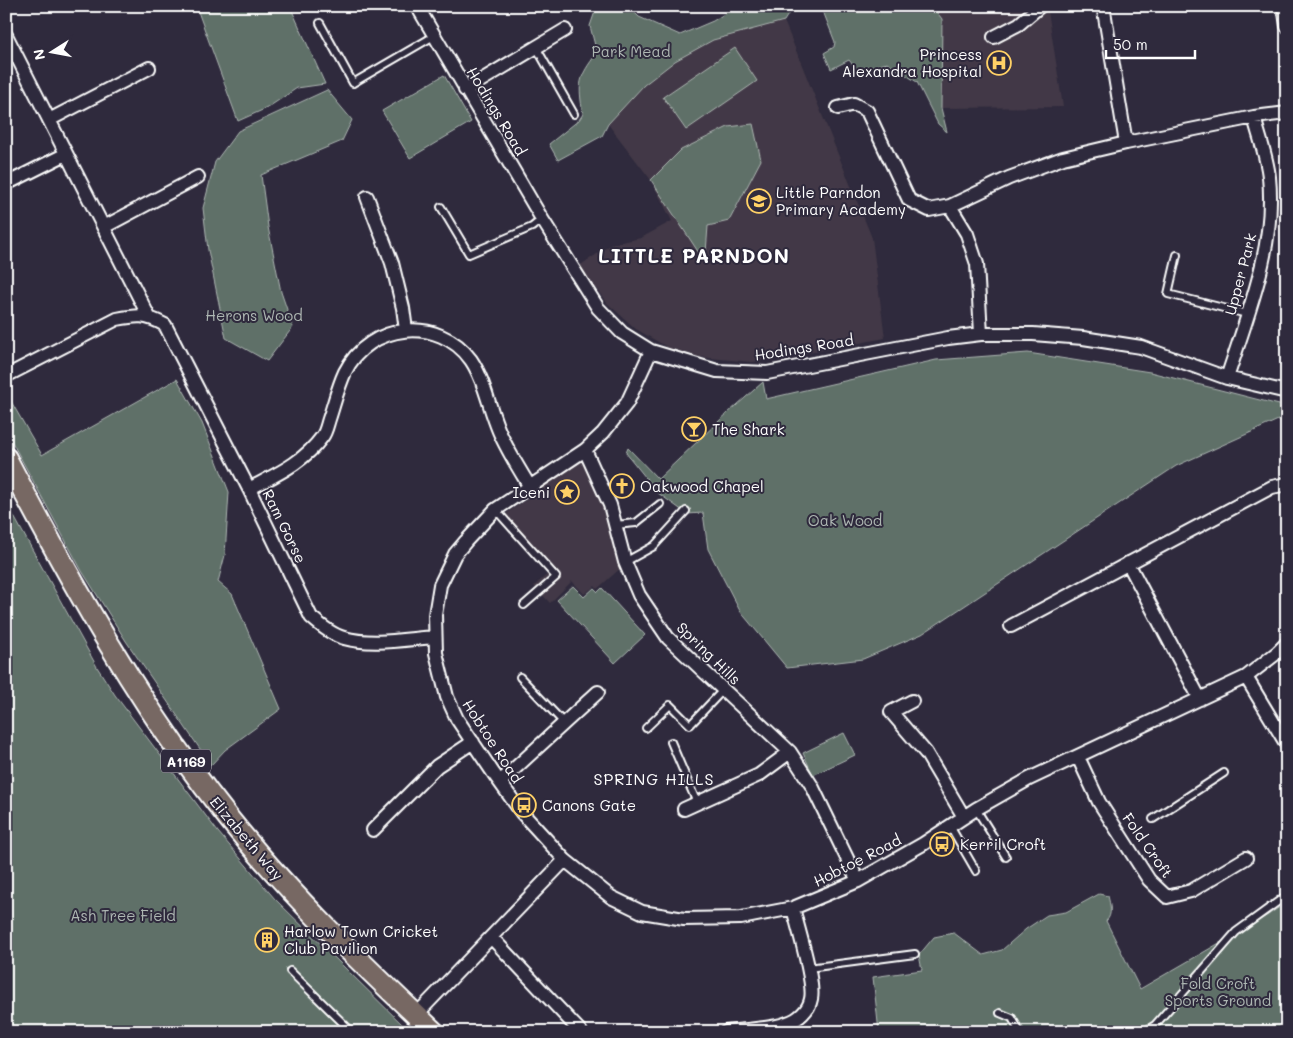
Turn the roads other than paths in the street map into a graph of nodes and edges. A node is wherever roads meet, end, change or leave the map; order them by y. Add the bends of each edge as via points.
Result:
1 (417, 6) edge
2 (1040, 6) edge
3 (1284, 6) edge
4 (1104, 12) dead end
5 (320, 23) dead end
6 (1287, 26) edge
7 (564, 30) dead end
8 (6, 35) edge
9 (434, 36) junction
10 (994, 37) dead end
11 (536, 47) junction
12 (149, 68) dead end
13 (466, 90) junction
14 (838, 108) dead end
15 (574, 114) dead end
16 (1287, 114) edge
17 (1254, 117) junction
18 (49, 120) junction
19 (1126, 143) junction
20 (66, 154) junction
21 (198, 177) dead end
22 (6, 184) edge
23 (367, 197) dead end
24 (950, 206) junction
25 (442, 207) dead end
26 (542, 219) junction
27 (104, 227) junction
28 (1177, 255) dead end
29 (1247, 314) junction
30 (149, 317) junction
31 (406, 330) junction
32 (981, 334) junction
33 (651, 351) junction
34 (6, 376) edge
35 (1227, 378) junction
36 (1287, 392) edge
37 (585, 450) junction
38 (6, 458) edge
39 (1287, 484) edge
40 (530, 487) junction
41 (249, 489) junction
42 (660, 504) dead end
43 (495, 509) junction
44 (686, 511) dead end
45 (615, 525) junction
46 (625, 562) junction
47 (1128, 563) junction
48 (524, 605) dead end
49 (1011, 626) dead end
50 (435, 637) junction
51 (1287, 643) edge
52 (520, 677) dead end
53 (1246, 677) junction
54 (723, 690) junction
55 (598, 692) dead end
56 (1200, 699) junction
57 (912, 701) dead end
58 (564, 723) junction
59 (646, 728) dead end
60 (473, 742) junction
61 (671, 742) dead end
62 (1287, 745) edge
63 (790, 752) junction
64 (1078, 757) junction
65 (1224, 773) dead end
66 (500, 782) junction
67 (697, 803) junction
68 (684, 809) dead end
69 (976, 809) junction
70 (964, 817) junction
71 (1153, 819) dead end
72 (950, 826) junction
73 (373, 830) dead end
74 (1006, 857) dead end
75 (1246, 858) dead end
76 (564, 860) junction
77 (976, 871) dead end
78 (858, 881) junction
79 (1287, 895) edge
80 (794, 908) junction
81 (491, 937) junction
82 (915, 954) dead end
83 (808, 968) junction
84 (290, 971) dead end
85 (1000, 1013) dead end
86 (416, 1015) junction
87 (352, 1032) edge
88 (434, 1032) edge
89 (581, 1032) edge
90 (726, 1032) edge
91 (1020, 1032) edge
92 (1144, 1032) edge

1 - 9 street, Hodings Road
2 - 10 street via 1018,24
3 - 6 street
4 - 19 street
5 - 9 lane via 353,83
7 - 11 street
8 - 18 street
9 - 13 street, Hodings Road
11 - 13 street
11 - 15 lane
12 - 18 street
13 - 26 street, Hodings Road
14 - 24 street via 854,104 867,112 909,200 929,210
16 - 17 street
17 - 19 street
17 - 29 street, Upper Park via 1269,175 1270,209 1266,251
18 - 20 street
19 - 24 street via 1064,158
20 - 22 street
20 - 27 street
21 - 27 street
23 - 31 street via 392,263
24 - 32 street via 967,234 977,264
25 - 26 lane via 469,254 532,227
26 - 33 street, Hodings Road via 598,308 622,333
27 - 30 street
28 - 29 lane via 1168,294
29 - 35 street, Upper Park
30 - 34 street via 117,319
30 - 41 street via 164,325 174,340
31 - 40 street, Ram Gorse via 434,333 461,348 485,389 499,432
31 - 41 street, Ram Gorse via 378,339 362,349 346,371 324,435 298,463
32 - 33 street, Hodings Road via 766,373 717,370
32 - 35 street, Hodings Road via 1063,336 1141,347
33 - 37 street, Hobtoe Road via 627,403
35 - 36 street, Hodings Road
37 - 40 street, Hobtoe Road
37 - 45 street, Spring Hills via 610,505
38 - 86 main road, Elizabeth Way / A1169 via 59,560 169,738 230,820 289,888
39 - 47 street via 1272,487
40 - 43 street, Hobtoe Road
41 - 50 street, Ram Gorse via 312,617 322,627 343,638 374,642
42 - 45 lane via 636,523
43 - 48 lane via 556,577
43 - 50 street, Hobtoe Road via 466,540 447,568 436,608
44 - 46 lane via 654,546
45 - 46 street, Spring Hills
46 - 54 street, Spring Hills via 639,595 668,638
47 - 49 street
47 - 56 street
50 - 60 street, Hobtoe Road via 447,697
51 - 53 street, Hobtoe Road
52 - 58 lane
53 - 56 street, Hobtoe Road
53 - 62 street
54 - 59 lane via 690,725 670,706
54 - 63 street, Spring Hills
55 - 58 street
56 - 64 street, Hobtoe Road
57 - 70 street via 891,712 926,753
58 - 66 street
60 - 66 street, Hobtoe Road
60 - 73 street via 437,766
61 - 67 lane
63 - 67 street via 760,774
63 - 78 street, Spring Hills via 812,786
64 - 69 street, Hobtoe Road via 1029,779
64 - 75 street, Fold Croft via 1099,802 1149,880 1167,897 1192,891
65 - 71 lane
66 - 76 street, Hobtoe Road via 522,813
67 - 68 street
69 - 70 street, Hobtoe Road
69 - 74 lane
70 - 72 street, Hobtoe Road
72 - 77 lane
72 - 78 street, Hobtoe Road
76 - 80 street, Hobtoe Road via 611,897 642,912 684,919 740,918
76 - 81 street
78 - 80 street, Hobtoe Road
79 - 92 lane via 1236,932 1155,1025
80 - 83 street
81 - 86 street
81 - 89 street
82 - 83 lane
83 - 90 street via 811,1000 796,1019 786,1024
84 - 87 lane
85 - 91 lane via 1012,1018
86 - 88 main road, Elizabeth Way / A1169

